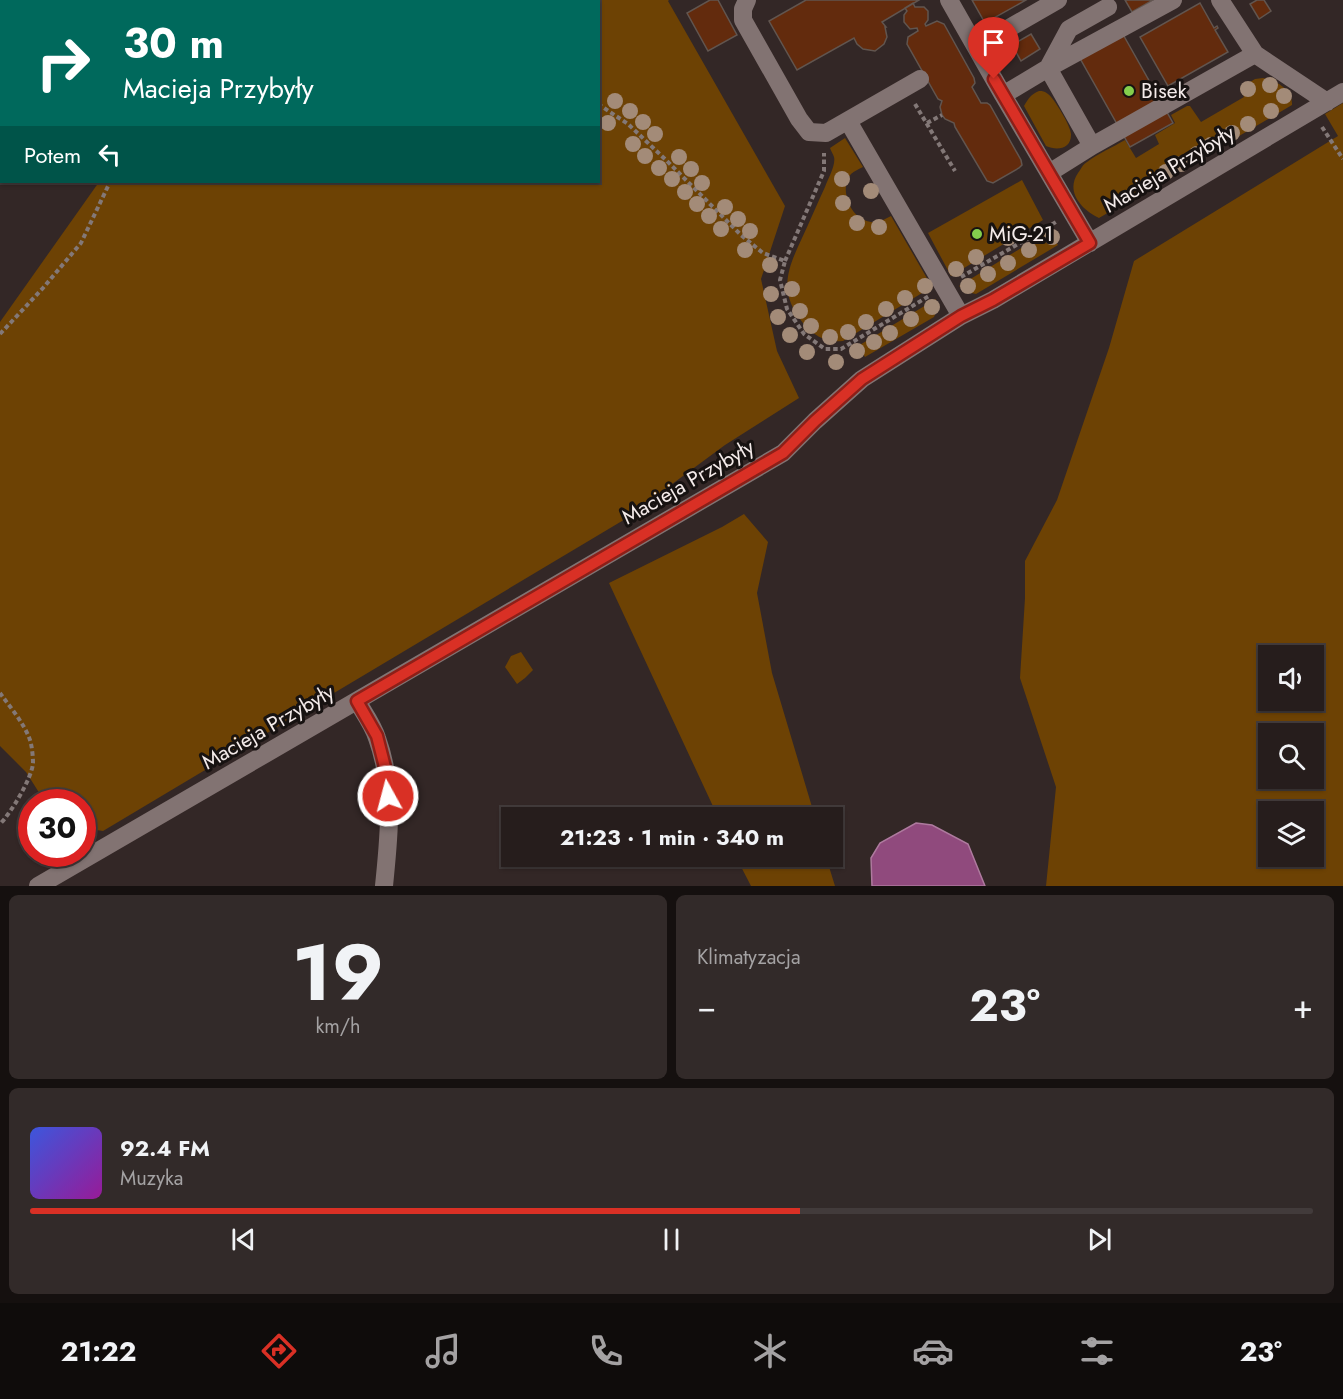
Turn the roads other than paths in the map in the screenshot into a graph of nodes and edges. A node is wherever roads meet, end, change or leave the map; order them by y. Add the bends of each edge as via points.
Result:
1 (747, 0) edge
2 (950, 0) edge
3 (1058, 0) edge
4 (1173, 0) edge
5 (1220, 0) edge
6 (1108, 7) dead end
7 (976, 47) junction
8 (1255, 54) junction
9 (1048, 68) junction
10 (913, 83) road end
11 (1343, 92) edge
12 (1003, 95) junction
13 (1319, 106) junction
14 (848, 121) junction
15 (1092, 146) junction
16 (1049, 173) junction
17 (1090, 243) junction
18 (961, 316) junction
19 (357, 701) junction
20 (38, 886) edge
21 (384, 886) edge

1 - 14 street via 743,20 809,132 826,133
2 - 7 street
3 - 7 street
4 - 9 street
5 - 8 street
6 - 9 street via 1069,29
7 - 12 street
8 - 13 street
8 - 15 street
9 - 12 street
9 - 15 street
10 - 14 street
11 - 13 street, Macieja Przybyły
12 - 16 street
13 - 17 street, Macieja Przybyły
14 - 18 street
15 - 16 street
16 - 17 street
17 - 18 street, Macieja Przybyły
18 - 19 street, Macieja Przybyły via 862,379 783,453
19 - 20 street, Macieja Przybyły
19 - 21 street via 377,736 387,775 390,818

